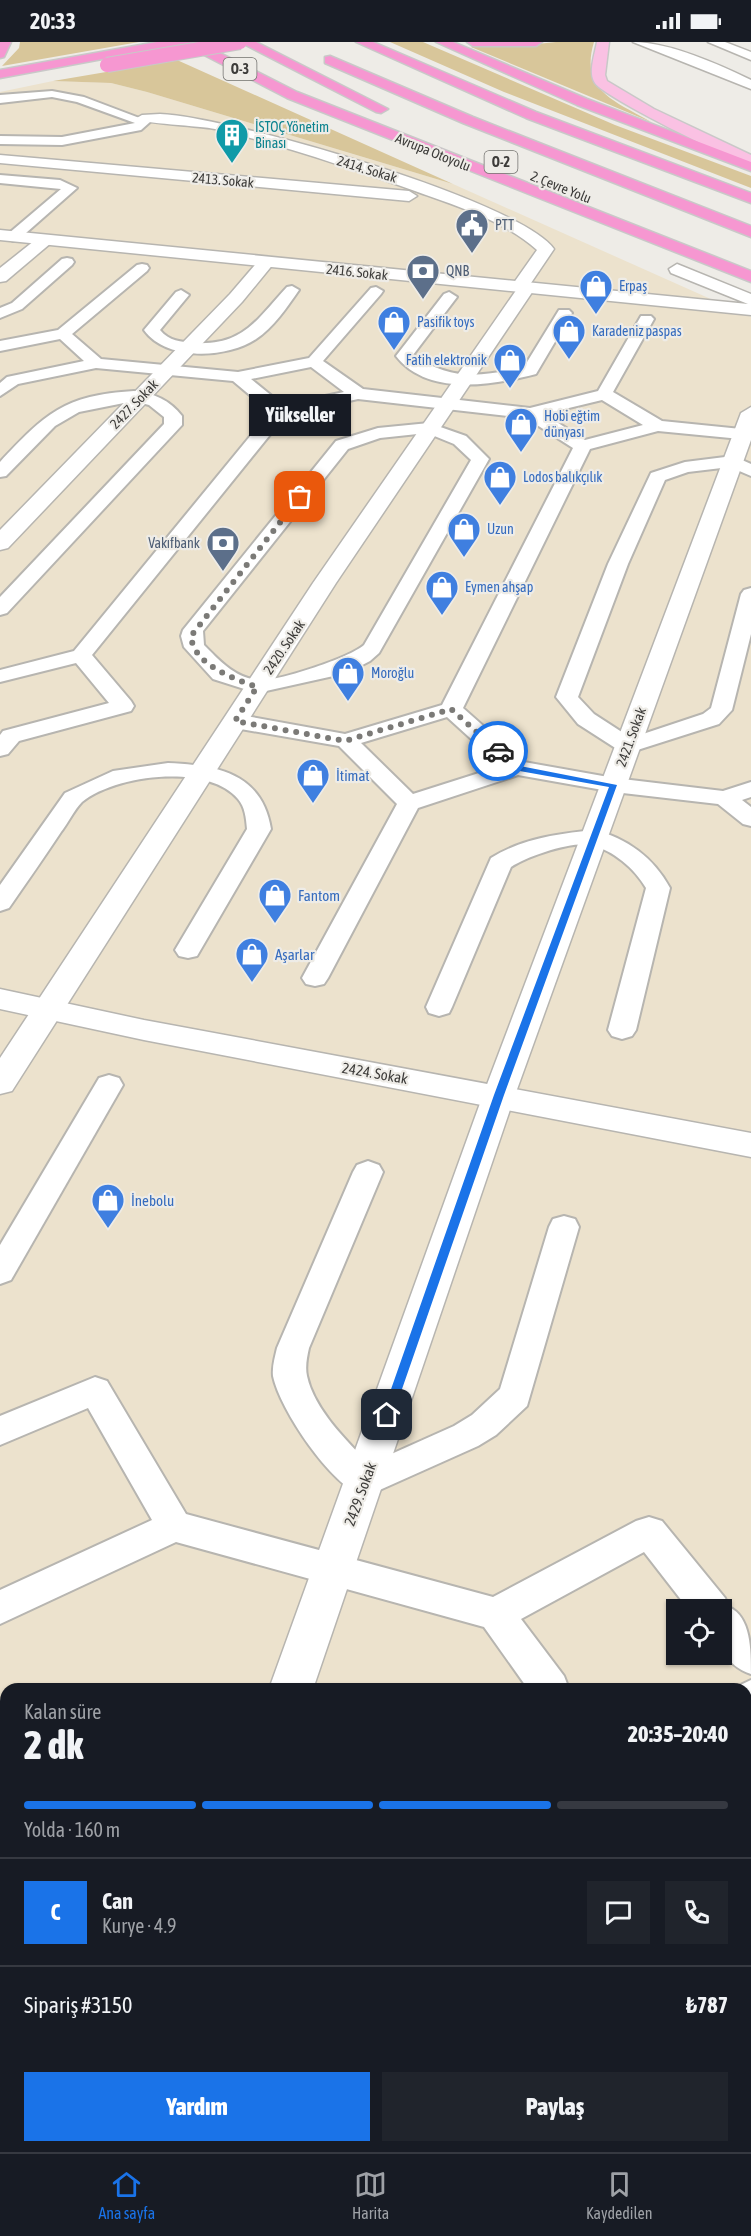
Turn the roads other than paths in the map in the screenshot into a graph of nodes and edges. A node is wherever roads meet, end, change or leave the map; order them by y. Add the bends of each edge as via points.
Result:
1 (5, 42) edge
2 (178, 42) edge
3 (188, 42) edge
4 (240, 42) edge
5 (246, 42) edge
6 (362, 42) edge
7 (442, 42) edge
8 (473, 42) edge
9 (536, 42) edge
10 (603, 42) edge
11 (639, 42) edge
12 (714, 42) edge
13 (0, 54) edge
14 (318, 54) dead end
15 (751, 56) edge
16 (0, 74) edge
17 (0, 84) edge
18 (751, 85) edge
19 (0, 88) edge
20 (98, 92) dead end
21 (292, 95) junction
22 (0, 99) edge
23 (141, 112) junction
24 (392, 114) dead end
25 (0, 140) edge
26 (493, 158) dead end
27 (0, 159) edge
28 (751, 161) edge
29 (751, 166) edge
30 (0, 179) edge
31 (446, 198) junction
32 (509, 198) dead end
33 (751, 198) edge
34 (516, 226) junction
35 (751, 232) edge
36 (6, 236) edge
37 (45, 240) junction
38 (558, 240) dead end
39 (751, 261) edge
40 (67, 262) dead end
41 (266, 263) junction
42 (672, 267) dead end
43 (142, 268) dead end
44 (549, 275) dead end
45 (0, 277) edge
46 (751, 277) edge
47 (526, 288) junction
48 (292, 290) dead end
49 (376, 291) dead end
50 (181, 295) dead end
51 (449, 297) dead end
52 (751, 300) edge
53 (751, 310) edge
54 (0, 313) edge
55 (564, 313) dead end
56 (646, 319) dead end
57 (63, 334) junction
58 (0, 346) edge
59 (187, 350) junction
60 (314, 362) junction
61 (96, 363) junction
62 (0, 367) edge
63 (167, 370) junction
64 (238, 377) junction
65 (464, 379) junction
66 (6, 386) edge
67 (358, 394) junction
68 (604, 394) junction
69 (142, 397) junction
70 (446, 404) junction
71 (280, 411) junction
72 (530, 412) junction
73 (658, 426) junction
74 (748, 427) edge
75 (429, 428) junction
76 (583, 446) junction
77 (742, 466) edge
78 (0, 472) edge
79 (0, 543) edge
80 (751, 594) edge
81 (0, 609) edge
82 (81, 655) junction
83 (0, 676) edge
84 (257, 687) junction
85 (451, 709) junction
86 (235, 721) junction
87 (4, 735) edge
88 (345, 741) junction
89 (628, 746) junction
90 (517, 768) junction
91 (201, 772) junction
92 (614, 785) junction
93 (751, 789) edge
94 (725, 798) junction
95 (409, 803) junction
96 (751, 819) edge
97 (594, 837) junction
98 (0, 903) edge
99 (188, 950) dead end
100 (315, 978) dead end
101 (0, 999) edge
102 (439, 1007) dead end
103 (47, 1009) junction
104 (622, 1030) dead end
105 (0, 1083) edge
106 (109, 1085) dead end
107 (499, 1095) junction
108 (751, 1145) edge
109 (368, 1172) dead end
110 (564, 1227) dead end
111 (0, 1272) edge
112 (0, 1431) edge
113 (364, 1482) junction
114 (174, 1526) junction
115 (332, 1571) junction
116 (703, 1599) edge
117 (0, 1608) edge
118 (496, 1614) junction
119 (732, 1633) edge
120 (751, 1657) edge
121 (293, 1683) edge
122 (546, 1683) edge

1 - 13 highway
2 - 16 highway
3 - 21 highway, Avrupa Otoyolu / O-3
4 - 17 highway, bridge
5 - 24 highway
6 - 33 highway via 521,110
7 - 29 highway via 591,106
8 - 9 highway
10 - 28 main road via 598,75 602,83 649,112
11 - 18 street
12 - 15 street
14 - 35 highway via 468,120
19 - 20 lane via 54,87
21 - 32 highway via 315,110
21 - 46 highway, Avrupa Otoyolu / O-3
22 - 23 lane via 51,94
23 - 25 lane via 144,124 62,141
23 - 31 street, 2414. Sokak via 287,145 411,183
26 - 39 highway, 2. Çevre Yolu / O-2
27 - 31 street, 2413. Sokak
30 - 36 lane via 70,188
31 - 34 street, 2414. Sokak
34 - 38 street
34 - 47 street via 541,240 546,249 525,277 522,284
36 - 37 street, 2416. Sokak
37 - 41 street, 2416. Sokak
37 - 45 street
40 - 54 lane via 17,306
41 - 47 street, 2416. Sokak
41 - 59 street, 2427. Sokak
42 - 52 street
43 - 57 lane
44 - 47 street via 537,286
47 - 53 street, 2416. Sokak
47 - 65 street, 2420. Sokak
48 - 59 lane via 247,338
49 - 60 lane
50 - 59 lane via 152,330 162,341
51 - 65 lane via 404,356 432,374
55 - 65 lane via 530,371 486,380
56 - 68 lane
57 - 58 lane
57 - 61 lane
59 - 63 street, 2427. Sokak
60 - 64 lane
60 - 67 lane
61 - 63 lane
61 - 66 lane
62 - 66 lane
63 - 64 lane
63 - 69 street, 2427. Sokak
64 - 71 lane
65 - 70 street, 2420. Sokak
67 - 70 lane
67 - 71 lane
68 - 72 lane
68 - 73 lane
69 - 78 lane via 96,402 64,412
69 - 79 street, 2427. Sokak
69 - 81 lane via 170,412 173,425
70 - 72 lane
70 - 75 street, 2420. Sokak
71 - 82 lane
72 - 76 lane
73 - 74 lane
73 - 76 lane
74 - 77 street, 2421. Sokak
75 - 84 street, 2420. Sokak
75 - 84 lane via 460,440 480,459 372,650 339,668
75 - 84 lane via 378,433 342,445 193,630 194,647 221,674
76 - 85 lane
77 - 89 street, 2421. Sokak
77 - 89 lane via 686,467 657,477 618,564 567,697 578,712
80 - 89 lane via 721,710 702,724
82 - 83 lane
82 - 87 lane via 123,706
84 - 86 street, 2420. Sokak
85 - 88 lane
85 - 90 lane
86 - 88 lane
86 - 91 street, 2420. Sokak
88 - 95 lane
89 - 92 street, 2421. Sokak
90 - 92 lane
90 - 95 lane
91 - 98 lane via 149,771 127,775 73,798
91 - 99 lane via 240,786 256,806 259,829
91 - 103 street, 2420. Sokak
92 - 94 lane
92 - 97 street, 2421. Sokak
93 - 94 lane
94 - 96 lane
95 - 100 lane
97 - 102 lane via 546,843 500,863
97 - 104 lane via 639,862 658,888
97 - 107 street, 2421. Sokak
101 - 103 street, 2424. Sokak
103 - 105 street, 2420. Sokak
103 - 107 street, 2424. Sokak
106 - 111 lane
107 - 108 street, 2424. Sokak
107 - 113 street, 2429. Sokak
109 - 113 lane via 289,1365 296,1392 332,1451
110 - 113 lane via 515,1396 466,1436
112 - 114 lane via 95,1390
113 - 115 street, 2429. Sokak
114 - 115 lane
114 - 117 lane
115 - 118 lane
115 - 121 street, 2429. Sokak
116 - 118 lane via 649,1532
118 - 122 lane
119 - 120 lane

